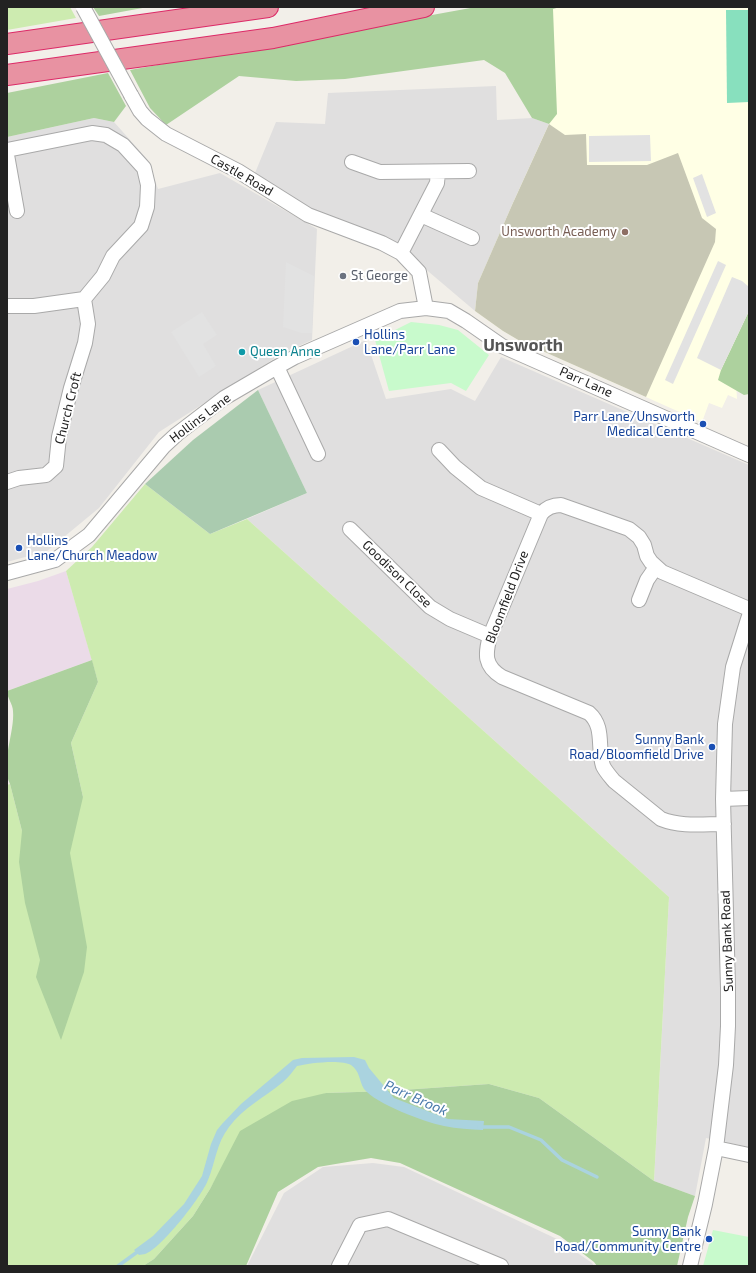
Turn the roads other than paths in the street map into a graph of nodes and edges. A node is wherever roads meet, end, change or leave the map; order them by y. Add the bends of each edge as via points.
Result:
1 (84, 7) edge
2 (268, 7) edge
3 (424, 7) edge
4 (7, 44) edge
5 (7, 75) edge
6 (7, 150) edge
7 (7, 155) edge
8 (352, 162) dead end
9 (468, 171) dead end
10 (438, 172) junction
11 (16, 211) dead end
12 (421, 215) junction
13 (472, 238) dead end
14 (401, 254) junction
15 (84, 299) junction
16 (7, 306) edge
17 (426, 308) junction
18 (277, 366) junction
19 (439, 450) dead end
20 (318, 454) dead end
21 (749, 454) edge
22 (7, 482) edge
23 (541, 514) junction
24 (350, 529) dead end
25 (656, 567) junction
26 (7, 573) edge
27 (639, 600) dead end
28 (749, 609) edge
29 (749, 616) edge
30 (490, 636) junction
31 (749, 798) edge
32 (722, 799) junction
33 (724, 824) junction
34 (716, 1148) junction
35 (749, 1155) edge
36 (487, 1263) edge
37 (339, 1266) edge
38 (501, 1266) edge
39 (690, 1266) edge

1 - 14 street, Castle Road, bridge via 140,111 166,134 238,170 308,215 382,243
2 - 4 highway
3 - 5 highway via 273,38
6 - 15 street via 92,134 106,135 123,145 144,168 148,185 147,207 141,226 113,256 103,276
7 - 11 street
8 - 10 street via 380,172
9 - 10 street
10 - 12 street via 437,183
12 - 13 street
12 - 14 street
14 - 17 street, Castle Road via 419,272
15 - 16 street via 34,306
15 - 22 street, Church Croft via 88,324 85,343 59,437 56,466 46,475
17 - 18 street, Hollins Lane via 400,311 294,356
17 - 21 street, Parr Lane via 449,311 502,346
18 - 20 street
18 - 26 street, Hollins Lane via 224,398 177,434 89,535 55,560
19 - 23 street via 481,488
23 - 25 street via 550,507 561,505 629,529 644,545 647,556
23 - 30 street, Bloomfield Drive
24 - 30 street, Goodison Close via 430,607
25 - 27 street via 647,580
25 - 28 street via 662,572
29 - 32 street, Sunny Bank Road via 734,667 726,716
30 - 33 street, Bloomfield Drive via 487,659 490,668 502,677 594,717 599,730 603,765 608,774 661,819 682,824
31 - 32 street
32 - 33 street, Sunny Bank Road
33 - 34 street, Sunny Bank Road via 728,1026 723,1099
34 - 35 street
34 - 39 street, Sunny Bank Road
36 - 37 street via 388,1220 360,1225
36 - 38 street

